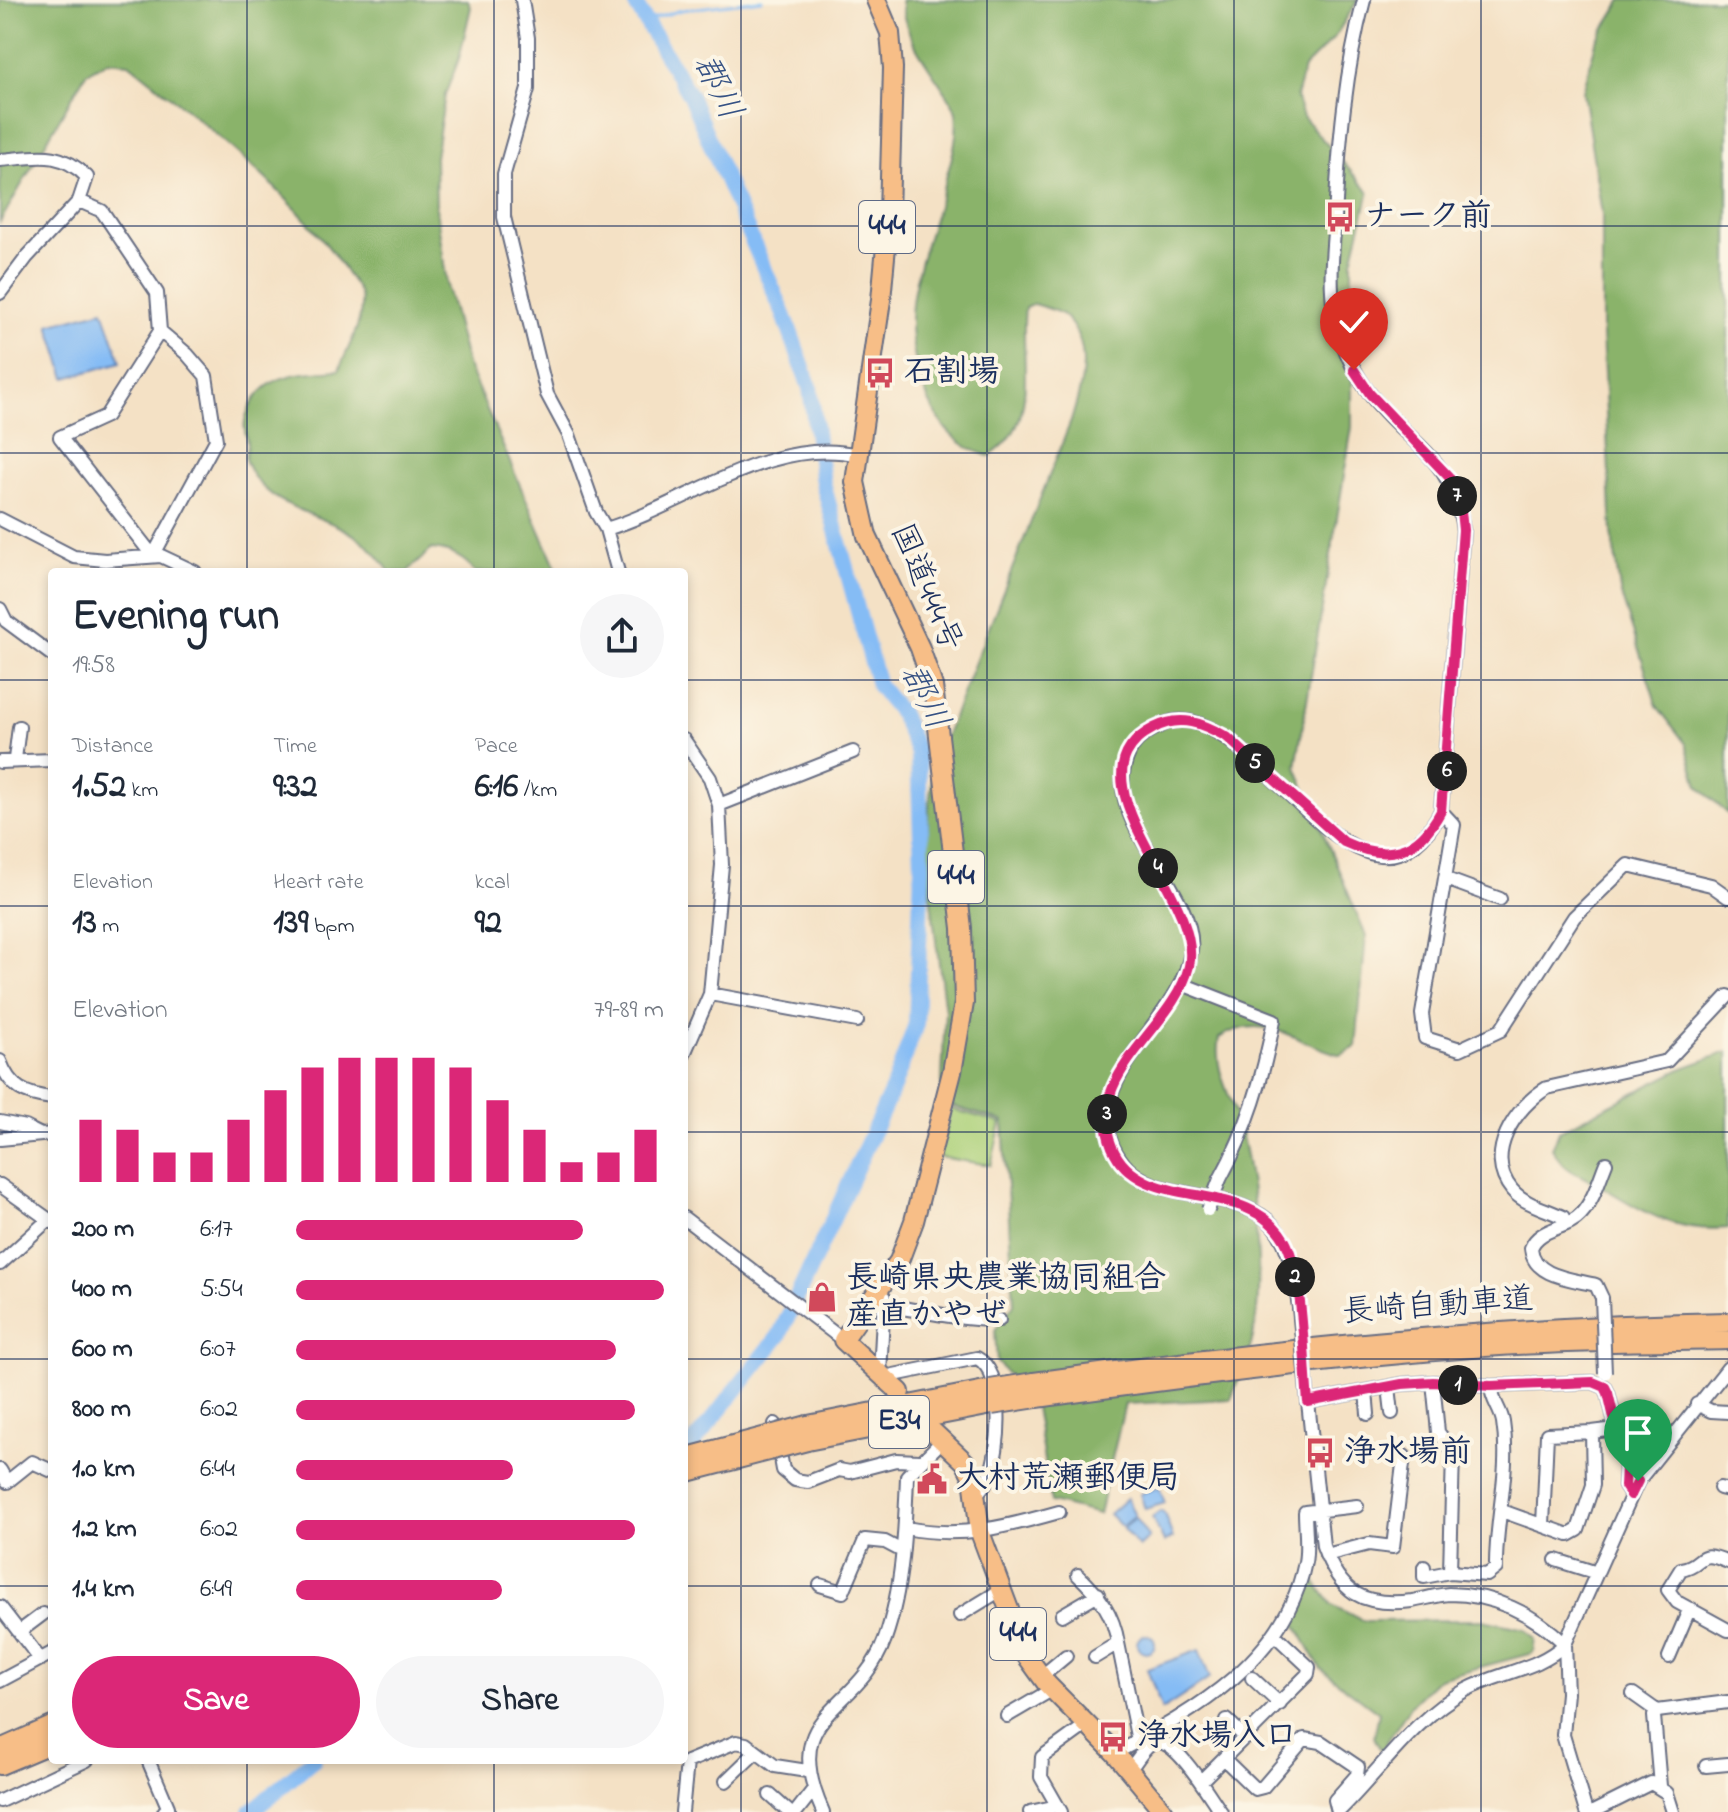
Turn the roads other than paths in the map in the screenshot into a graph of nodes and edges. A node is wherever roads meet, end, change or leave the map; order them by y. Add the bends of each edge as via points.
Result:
1 (522, 0) edge
2 (876, 0) edge
3 (1364, 0) edge
4 (0, 160) edge
5 (79, 201) junction
6 (0, 293) edge
7 (160, 331) junction
8 (858, 455) junction
9 (0, 519) edge
10 (606, 529) junction
11 (153, 556) junction
12 (184, 568) edge
13 (617, 568) edge
14 (2, 621) edge
15 (48, 652) edge
16 (19, 727) dead end
17 (688, 746) edge
18 (853, 752) dead end
19 (5, 758) edge
20 (48, 760) edge
21 (719, 805) junction
22 (1441, 811) junction
23 (1446, 879) junction
24 (1728, 897) edge
25 (1500, 899) dead end
26 (1182, 984) junction
27 (710, 994) junction
28 (1728, 996) edge
29 (857, 1021) dead end
30 (688, 1045) edge
31 (0, 1061) edge
32 (48, 1097) edge
33 (0, 1122) edge
34 (45, 1134) edge
35 (0, 1139) edge
36 (1606, 1163) dead end
37 (0, 1185) edge
38 (1208, 1210) dead end
39 (48, 1221) edge
40 (688, 1221) edge
41 (48, 1224) edge
42 (1566, 1224) junction
43 (0, 1264) edge
44 (885, 1283) junction
45 (884, 1305) junction
46 (1728, 1312) edge
47 (999, 1320) dead end
48 (1728, 1322) edge
49 (1563, 1328) junction
50 (843, 1340) junction
51 (1728, 1340) edge
52 (1656, 1342) junction
53 (1728, 1347) edge
54 (1728, 1368) edge
55 (882, 1375) junction
56 (1602, 1378) junction
57 (1433, 1382) junction
58 (1491, 1386) junction
59 (1389, 1387) junction
60 (1036, 1390) junction
61 (1366, 1391) junction
62 (900, 1392) dead end
63 (1307, 1397) junction
64 (1697, 1404) junction
65 (1728, 1412) edge
66 (1392, 1413) dead end
67 (1368, 1414) dead end
68 (775, 1424) dead end
69 (928, 1427) dead end
70 (1616, 1429) junction
71 (1592, 1432) junction
72 (808, 1433) junction
73 (942, 1441) junction
74 (1404, 1456) dead end
75 (688, 1457) edge
76 (919, 1461) junction
77 (48, 1469) edge
78 (0, 1470) edge
79 (688, 1472) edge
80 (978, 1493) junction
81 (1631, 1495) junction
82 (1357, 1506) dead end
83 (1318, 1510) junction
84 (1502, 1511) junction
85 (1059, 1512) dead end
86 (1543, 1525) junction
87 (906, 1528) junction
88 (980, 1532) junction
89 (902, 1551) junction
90 (1326, 1555) junction
91 (1556, 1560) dead end
92 (1728, 1562) edge
93 (1424, 1567) dead end
94 (1450, 1572) junction
95 (1597, 1573) junction
96 (1078, 1575) dead end
97 (820, 1585) dead end
98 (1001, 1590) junction
99 (1098, 1594) junction
100 (0, 1607) edge
101 (1689, 1610) junction
102 (43, 1614) dead end
103 (960, 1615) dead end
104 (1062, 1615) dead end
105 (1728, 1630) edge
106 (19, 1632) junction
107 (1275, 1635) junction
108 (1118, 1643) junction
109 (1565, 1644) junction
110 (48, 1655) edge
111 (1066, 1656) dead end
112 (1095, 1657) dead end
113 (1669, 1657) dead end
114 (40, 1659) junction
115 (1252, 1678) dead end
116 (0, 1681) edge
117 (1047, 1683) junction
118 (1633, 1694) dead end
119 (1728, 1702) edge
120 (1280, 1704) junction
121 (1657, 1711) junction
122 (1007, 1716) dead end
123 (1227, 1720) dead end
124 (1086, 1725) junction
125 (48, 1728) edge
126 (1246, 1738) junction
127 (1138, 1741) junction
128 (48, 1745) edge
129 (0, 1749) edge
130 (756, 1752) junction
131 (1115, 1753) junction
132 (1224, 1759) junction
133 (688, 1762) edge
134 (79, 1764) edge
135 (150, 1764) edge
136 (687, 1764) edge
137 (1728, 1764) edge
138 (0, 1765) edge
139 (1706, 1766) dead end
140 (1130, 1769) junction
141 (807, 1771) junction
142 (1202, 1780) junction
143 (726, 1781) dead end
144 (33, 1786) junction
145 (1660, 1786) junction
146 (814, 1789) junction
147 (770, 1795) dead end
148 (40, 1800) dead end
149 (0, 1801) edge
150 (1059, 1809) edge
151 (164, 1812) edge
152 (682, 1812) edge
153 (789, 1812) edge
154 (796, 1812) edge
155 (823, 1812) edge
156 (1030, 1812) edge
157 (1164, 1812) edge
158 (1221, 1812) edge
159 (1338, 1812) edge
160 (1586, 1812) edge
161 (1593, 1812) edge
162 (1673, 1812) edge

1 - 10 street via 528,89 504,174 504,217 547,394
2 - 8 highway, 国道444号 / 444 via 890,33 893,68 890,184 881,300
3 - 22 street via 1348,72 1338,163 1334,311 1354,370 1449,477 1460,502 1463,530
4 - 5 street via 49,156 71,162 87,177
5 - 6 street
5 - 7 street via 102,211 157,293
7 - 11 street via 206,376 216,440
7 - 11 street via 106,416 60,437
8 - 10 street via 834,449 773,460
8 - 44 highway, 国道444号 / 444 via 855,482 867,536 933,686 963,958 964,1003 952,1072 914,1221
9 - 11 street via 74,557
10 - 13 street
11 - 12 street
14 - 15 street
16 - 19 street
17 - 21 street via 710,778
18 - 21 street
19 - 20 street
21 - 27 street via 722,865
22 - 23 street via 1454,825
22 - 26 street via 1423,837 1406,849 1365,852 1344,842 1227,737 1190,720 1149,731 1124,761 1121,781 1124,803 1184,917 1192,945
23 - 24 street via 1422,1014 1425,1038 1460,1049 1501,1030 1574,917 1628,865 1711,885
23 - 25 street
26 - 38 street, bridge via 1274,1020 1244,1134
26 - 63 street, bridge via 1113,1087 1107,1130 1113,1150 1147,1182 1259,1212 1286,1242 1293,1260
27 - 29 street
27 - 30 street
28 - 42 street via 1667,1061 1547,1088 1513,1121 1501,1158 1506,1181 1523,1200 1563,1217
31 - 32 street via 14,1086 25,1094
33 - 34 street
34 - 35 street
36 - 42 street via 1589,1204
37 - 39 street
40 - 50 street
41 - 43 street
42 - 56 street, bridge via 1534,1240 1531,1248 1535,1264 1543,1270 1596,1285 1602,1298
44 - 45 street
44 - 50 highway, 国道444号 / 444
45 - 47 street via 954,1320
45 - 55 street
46 - 49 highway via 1626,1316
48 - 49 highway, 長崎自動車道 / E34
49 - 60 highway, 長崎自動車道 / E34 via 1252,1351
50 - 55 highway
51 - 52 highway, 長崎自動車道 / E34
52 - 53 highway
52 - 60 highway, 長崎自動車道 / E34 via 1372,1356
54 - 64 street
55 - 62 highway
55 - 80 street via 977,1358 986,1363 999,1416 989,1478
56 - 58 street
56 - 70 street
57 - 58 street
57 - 59 street
57 - 94 street via 1438,1432 1453,1452
58 - 84 street via 1503,1420
59 - 61 street
59 - 66 street
60 - 72 highway, 長崎自動車道 / E34, bridge
61 - 63 street
61 - 67 street
63 - 83 street
64 - 65 street
64 - 81 street
68 - 76 street via 783,1470 795,1480 808,1482 839,1470 896,1460
69 - 73 highway, 444
70 - 71 street
70 - 81 street
71 - 86 street via 1547,1434
71 - 86 street via 1593,1485 1578,1530 1569,1535
72 - 75 highway, 長崎自動車道 / E34, bridge
72 - 79 highway, 長崎自動車道 / E34, bridge
73 - 76 street
73 - 80 highway, 444 via 965,1462
74 - 90 street via 1393,1547 1369,1544
76 - 87 street via 907,1476
77 - 78 street via 32,1462 7,1482
80 - 88 highway, 444
81 - 95 street
82 - 83 street
83 - 90 street
83 - 107 street via 1305,1512 1305,1560
84 - 86 street
84 - 94 street via 1495,1534 1496,1568 1487,1575
85 - 88 street
87 - 88 street
87 - 89 street
88 - 98 highway, 444
89 - 97 street via 865,1540 843,1592
89 - 141 street via 884,1642 813,1734
90 - 109 street via 1343,1585 1362,1598 1384,1603 1446,1594 1478,1597 1519,1610
91 - 95 street
92 - 101 street via 1706,1554 1681,1569 1668,1590
93 - 94 street via 1424,1577
95 - 109 street
96 - 99 street
98 - 103 street
98 - 117 highway, 444 via 1026,1655
99 - 104 street
99 - 108 street via 1114,1621
100 - 106 street
101 - 105 street
101 - 113 street
102 - 106 street
106 - 114 street
107 - 120 street via 1309,1667
107 - 127 street via 1243,1673
108 - 112 street
108 - 127 street
109 - 159 street via 1544,1661 1467,1689 1442,1706
109 - 160 street via 1563,1735
110 - 114 street
111 - 117 street
114 - 116 street
115 - 120 street
117 - 122 street
117 - 124 highway, 444
118 - 121 street
119 - 121 street
120 - 126 street
121 - 145 street
123 - 126 street
124 - 131 highway, 444
124 - 150 street via 1042,1757 1041,1777
125 - 129 highway
126 - 132 street
127 - 131 street
128 - 138 highway
130 - 133 street via 736,1742
130 - 141 street via 775,1766
130 - 143 street
131 - 140 highway, 444
132 - 142 street
132 - 159 street via 1255,1789 1263,1787 1304,1739 1321,1742 1358,1767 1335,1800
134 - 144 street
135 - 151 street via 168,1807
136 - 152 street
137 - 139 street
140 - 142 street via 1156,1742 1165,1744
140 - 157 highway, 444
141 - 146 street
142 - 158 street
144 - 148 street
144 - 149 street
145 - 161 street via 1643,1784
145 - 162 street
146 - 154 street
146 - 155 street
147 - 153 street
150 - 156 street

